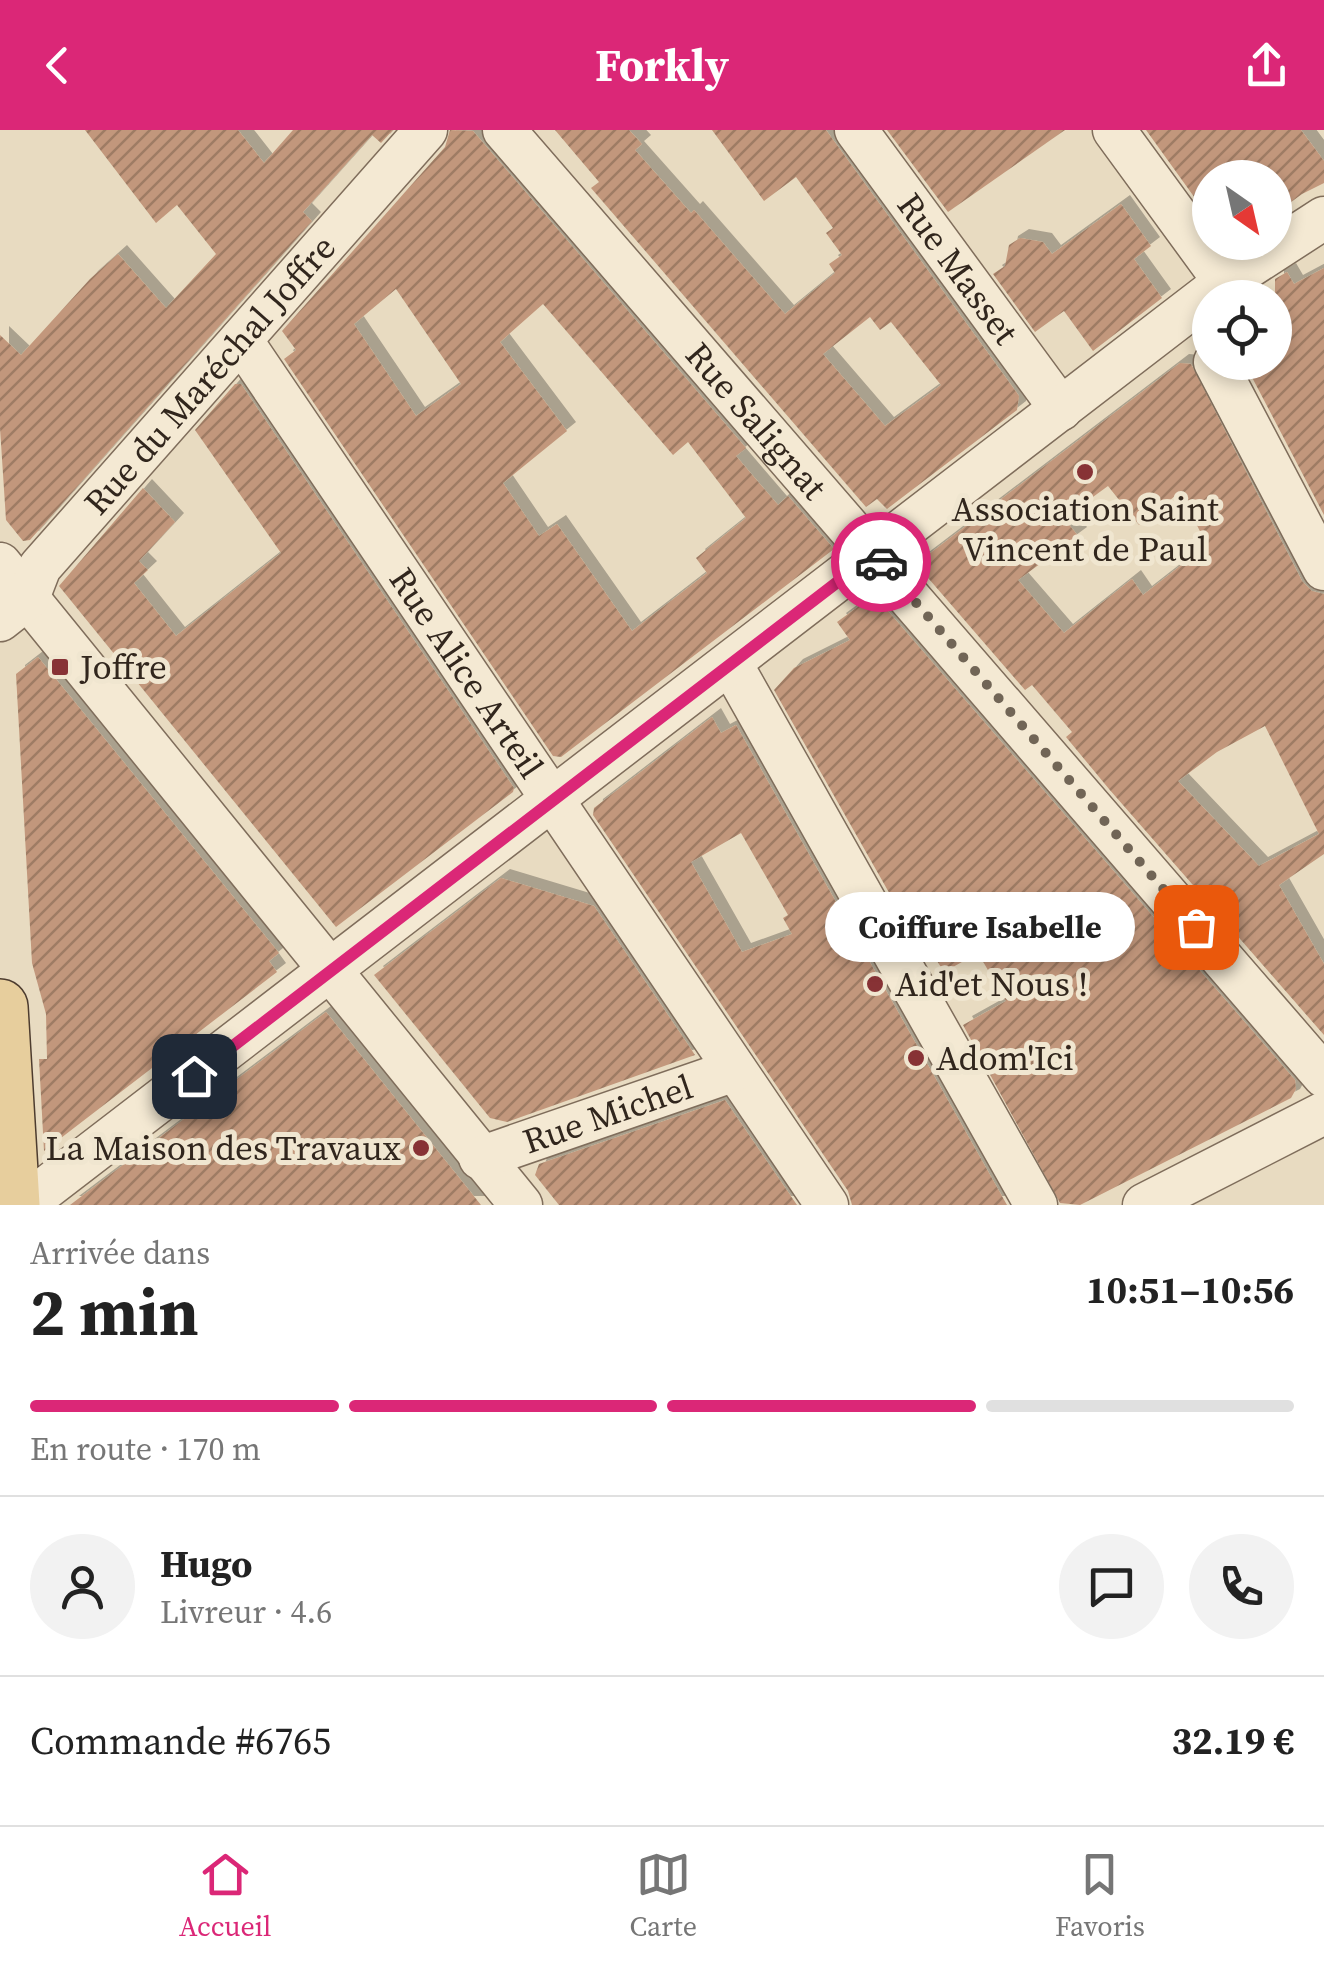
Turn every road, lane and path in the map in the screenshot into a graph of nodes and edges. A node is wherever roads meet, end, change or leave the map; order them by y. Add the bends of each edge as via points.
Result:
1 (426, 130) edge
2 (504, 130) edge
3 (856, 130) edge
4 (1114, 130) edge
5 (1324, 218) edge
6 (1224, 280) edge
7 (1228, 280) edge
8 (1192, 308) edge
9 (1188, 311) junction
10 (1192, 319) edge
11 (242, 340) junction
12 (1224, 380) edge
13 (1061, 409) junction
14 (874, 554) junction
15 (0, 564) edge
16 (1324, 569) edge
17 (14, 609) edge
18 (731, 664) junction
19 (552, 801) junction
20 (329, 972) junction
21 (0, 1007) edge
22 (736, 1070) junction
23 (1324, 1076) edge
24 (1324, 1113) edge
25 (4, 1120) edge
26 (480, 1158) junction
27 (12, 1205) edge
28 (24, 1205) edge
29 (521, 1205) edge
30 (827, 1205) edge
31 (1036, 1205) edge
32 (1144, 1205) edge

1 - 11 street, Rue du Maréchal Joffre
2 - 14 street, Rue Salignat
3 - 13 street, Rue Masset
4 - 6 street
5 - 7 street
8 - 9 street
9 - 10 street
9 - 13 street
11 - 17 street, Rue du Maréchal Joffre via 40,567
11 - 19 street, Rue Alice Arteil
12 - 16 street
13 - 14 street
14 - 18 street
14 - 23 street, Rue Salignat
15 - 17 street
17 - 20 street
18 - 19 street
18 - 31 street
19 - 20 street
19 - 22 street, Rue Alice Arteil
20 - 26 street
20 - 28 street
21 - 25 main road
22 - 26 street, Rue Michel
22 - 30 street, Rue Alice Arteil
24 - 32 street
25 - 27 main road
26 - 29 street

